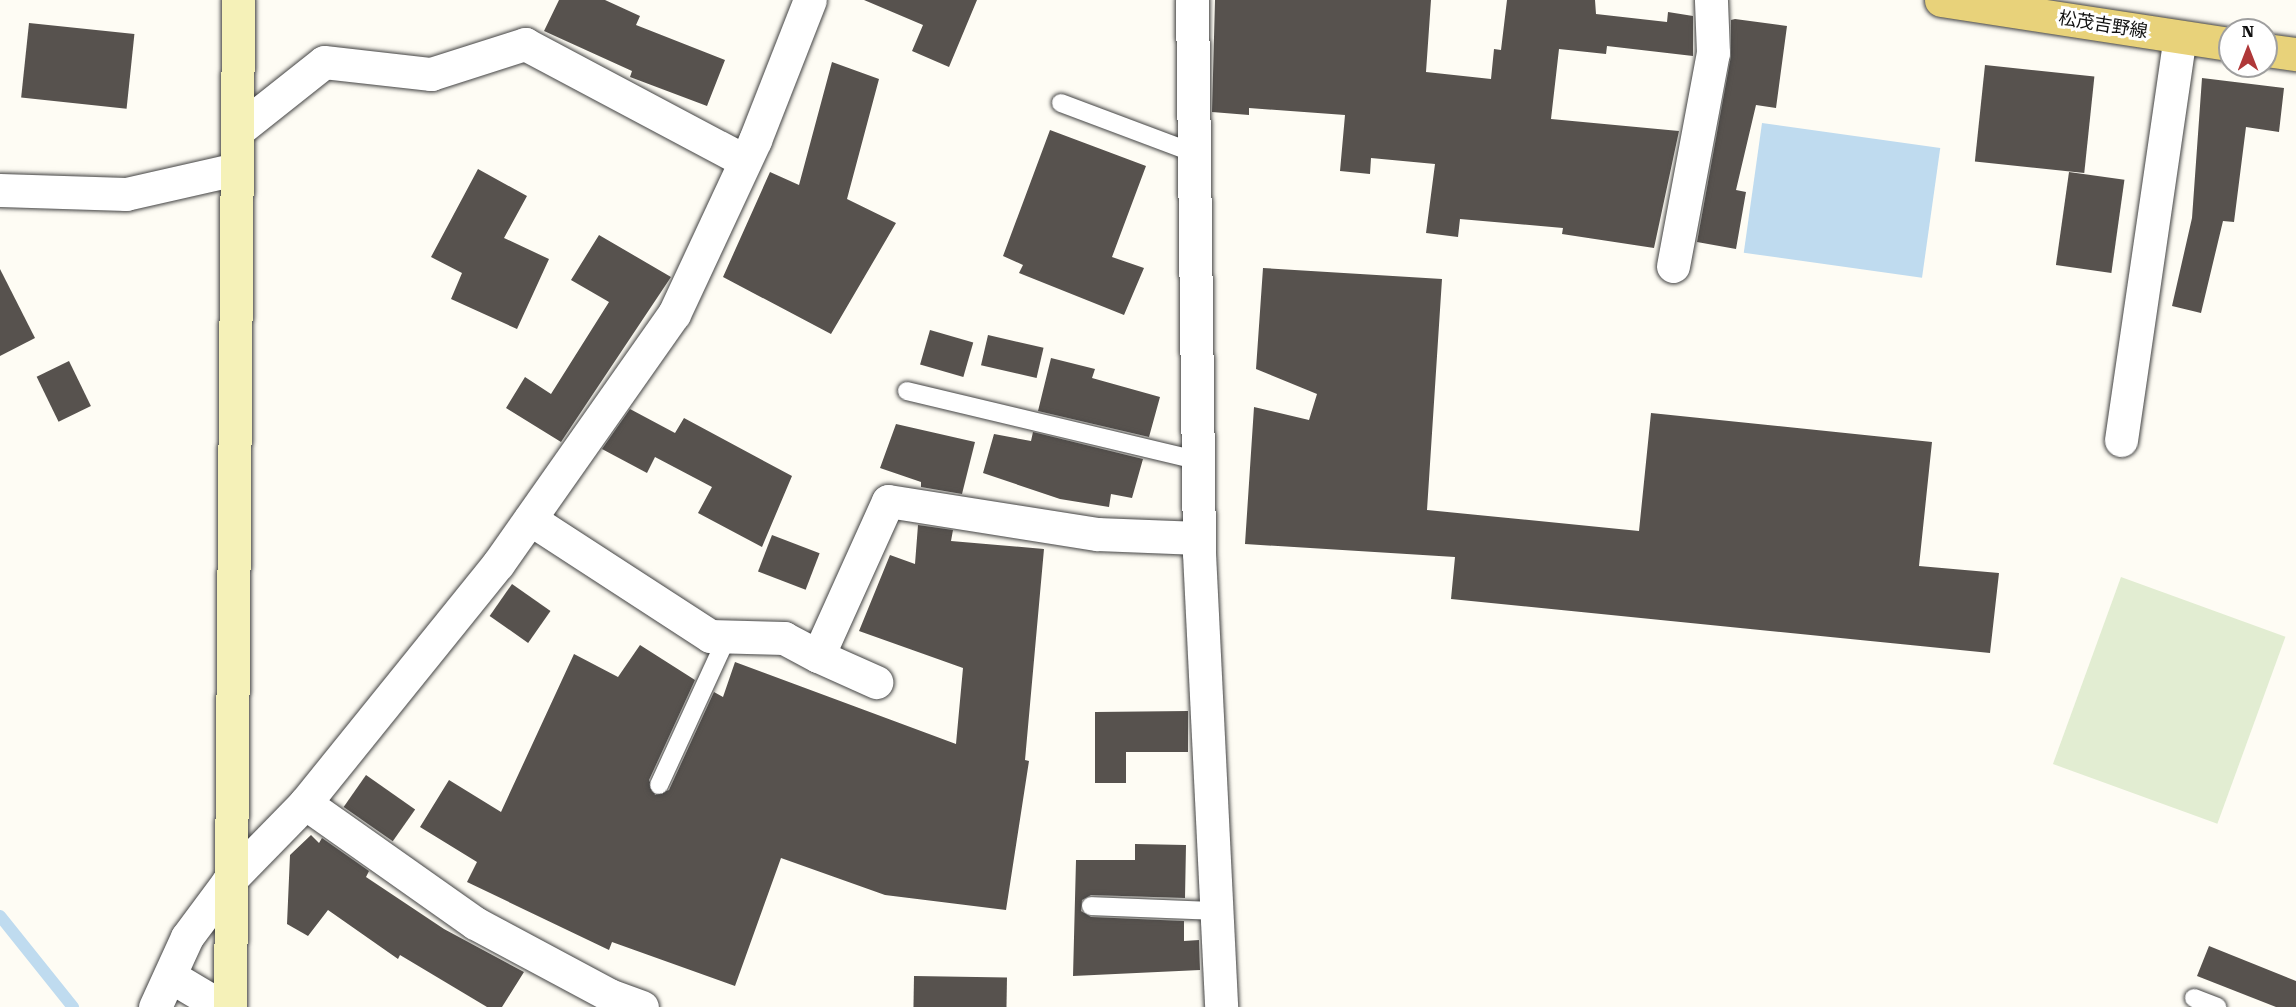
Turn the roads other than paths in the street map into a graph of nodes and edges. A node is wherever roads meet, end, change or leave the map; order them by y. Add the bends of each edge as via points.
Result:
1 (238, 0) edge
2 (810, 0) edge
3 (1192, 0) edge
4 (1711, 0) edge
5 (1941, 0) edge
6 (2180, 37) junction
7 (2218, 42) edge
8 (2278, 52) edge
9 (2296, 54) edge
10 (1061, 103) dead end
11 (237, 131) junction
12 (1194, 153) junction
13 (745, 161) junction
14 (236, 168) junction
15 (0, 190) edge
16 (1673, 266) dead end
17 (906, 391) dead end
18 (2121, 440) dead end
19 (1197, 460) junction
20 (530, 519) junction
21 (1198, 538) junction
22 (727, 637) junction
23 (818, 656) junction
24 (876, 682) dead end
25 (659, 785) dead end
26 (305, 803) junction
27 (228, 882) junction
28 (1091, 906) dead end
29 (1216, 911) junction
30 (170, 976) junction
31 (2194, 998) dead end
32 (155, 1007) edge
33 (222, 1007) edge
34 (230, 1007) edge
35 (642, 1007) edge
36 (1221, 1007) edge
37 (2217, 1007) edge

1 - 11 street
2 - 13 street
3 - 12 street
4 - 16 street via 1713,53
5 - 6 main road, 松茂吉野線
6 - 7 main road, 松茂吉野線
6 - 18 street
8 - 9 main road
10 - 12 lane
11 - 13 street via 324,62 431,74 525,44
11 - 14 street
12 - 19 street
13 - 20 street via 674,314
14 - 15 street via 126,194
14 - 27 street
17 - 19 lane
19 - 21 street
20 - 22 street via 710,636
20 - 26 street
21 - 23 street via 1097,534 888,501
21 - 29 street
22 - 23 street via 784,638
22 - 25 lane
23 - 24 street
26 - 27 street
26 - 35 street via 476,923 609,995
27 - 30 street via 187,937
27 - 34 street
28 - 29 lane
29 - 36 street
30 - 32 street
30 - 33 street
31 - 37 lane

